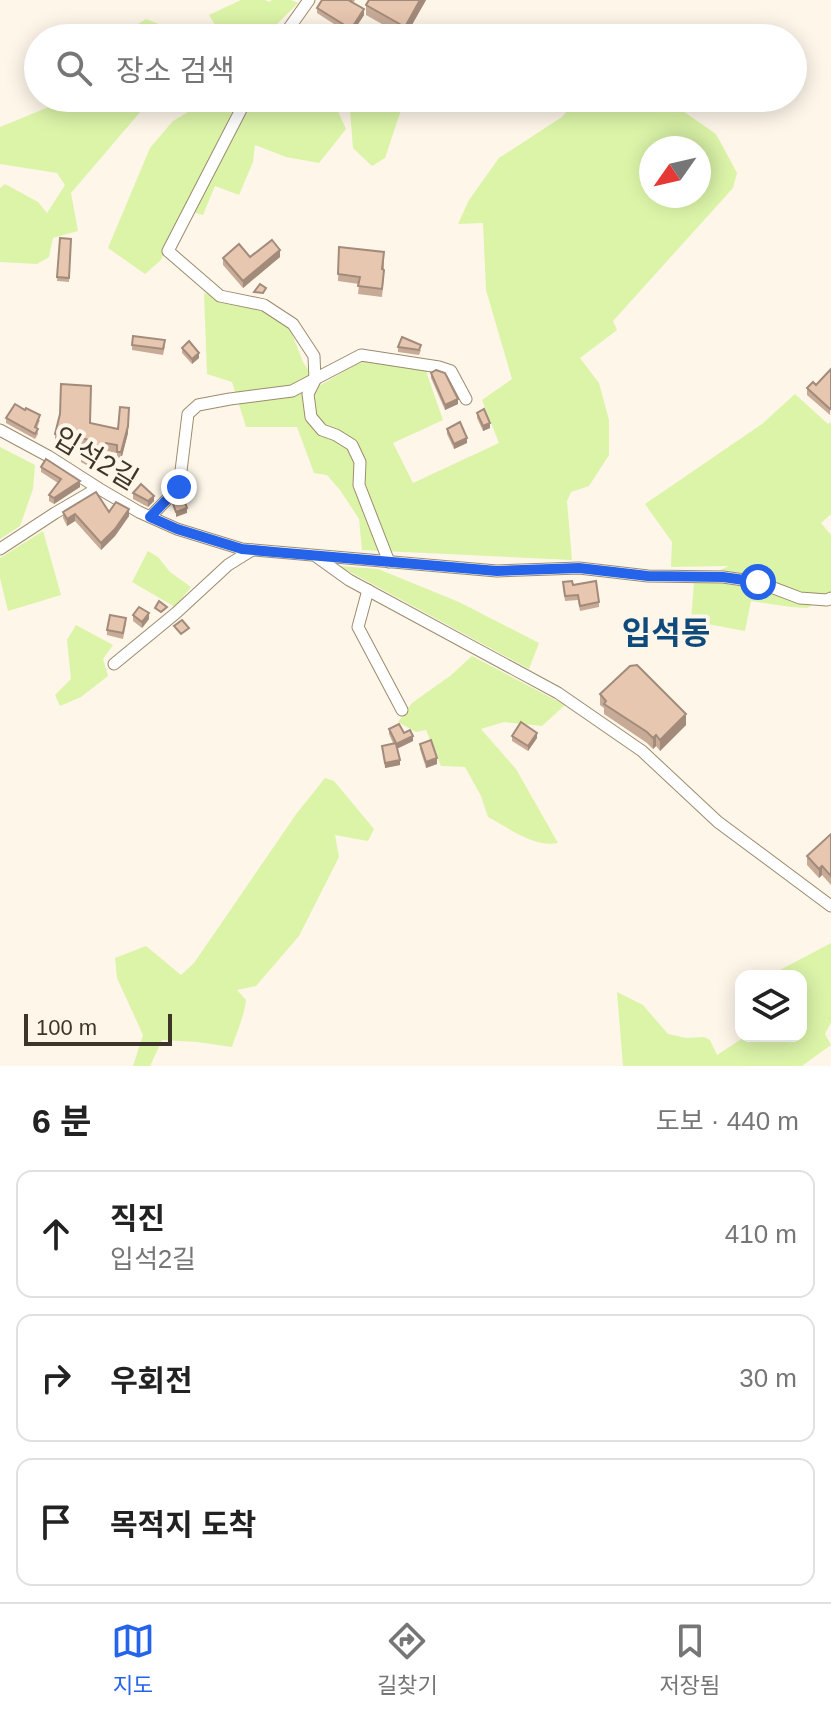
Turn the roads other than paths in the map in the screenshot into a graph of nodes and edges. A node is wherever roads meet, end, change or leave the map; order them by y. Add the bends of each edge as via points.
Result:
1 (309, 0) edge
2 (292, 24) edge
3 (240, 112) edge
4 (315, 380) junction
5 (466, 399) dead end
6 (0, 430) edge
7 (98, 488) junction
8 (150, 517) junction
9 (0, 549) edge
10 (252, 550) junction
11 (314, 555) junction
12 (389, 562) junction
13 (368, 590) junction
14 (831, 598) edge
15 (114, 664) dead end
16 (402, 710) dead end
17 (831, 906) edge

1 - 2 street
3 - 4 street via 168,251 220,296 264,305 293,324 314,356
4 - 5 street via 361,355 451,371
4 - 8 street via 292,391 198,405 188,414 179,487
4 - 12 street via 308,394 311,417 322,430 352,445 360,462 359,485
6 - 7 street, 입석2길
7 - 8 street, 입석2길
7 - 9 street
8 - 10 street, 입석2길
10 - 11 street, 입석2길
10 - 15 street
11 - 12 street, 입석2길
11 - 13 street
12 - 14 street, 입석2길 via 497,571 579,568 723,577 758,582 800,598
13 - 16 street via 358,627
13 - 17 street via 558,693 642,751 718,822

